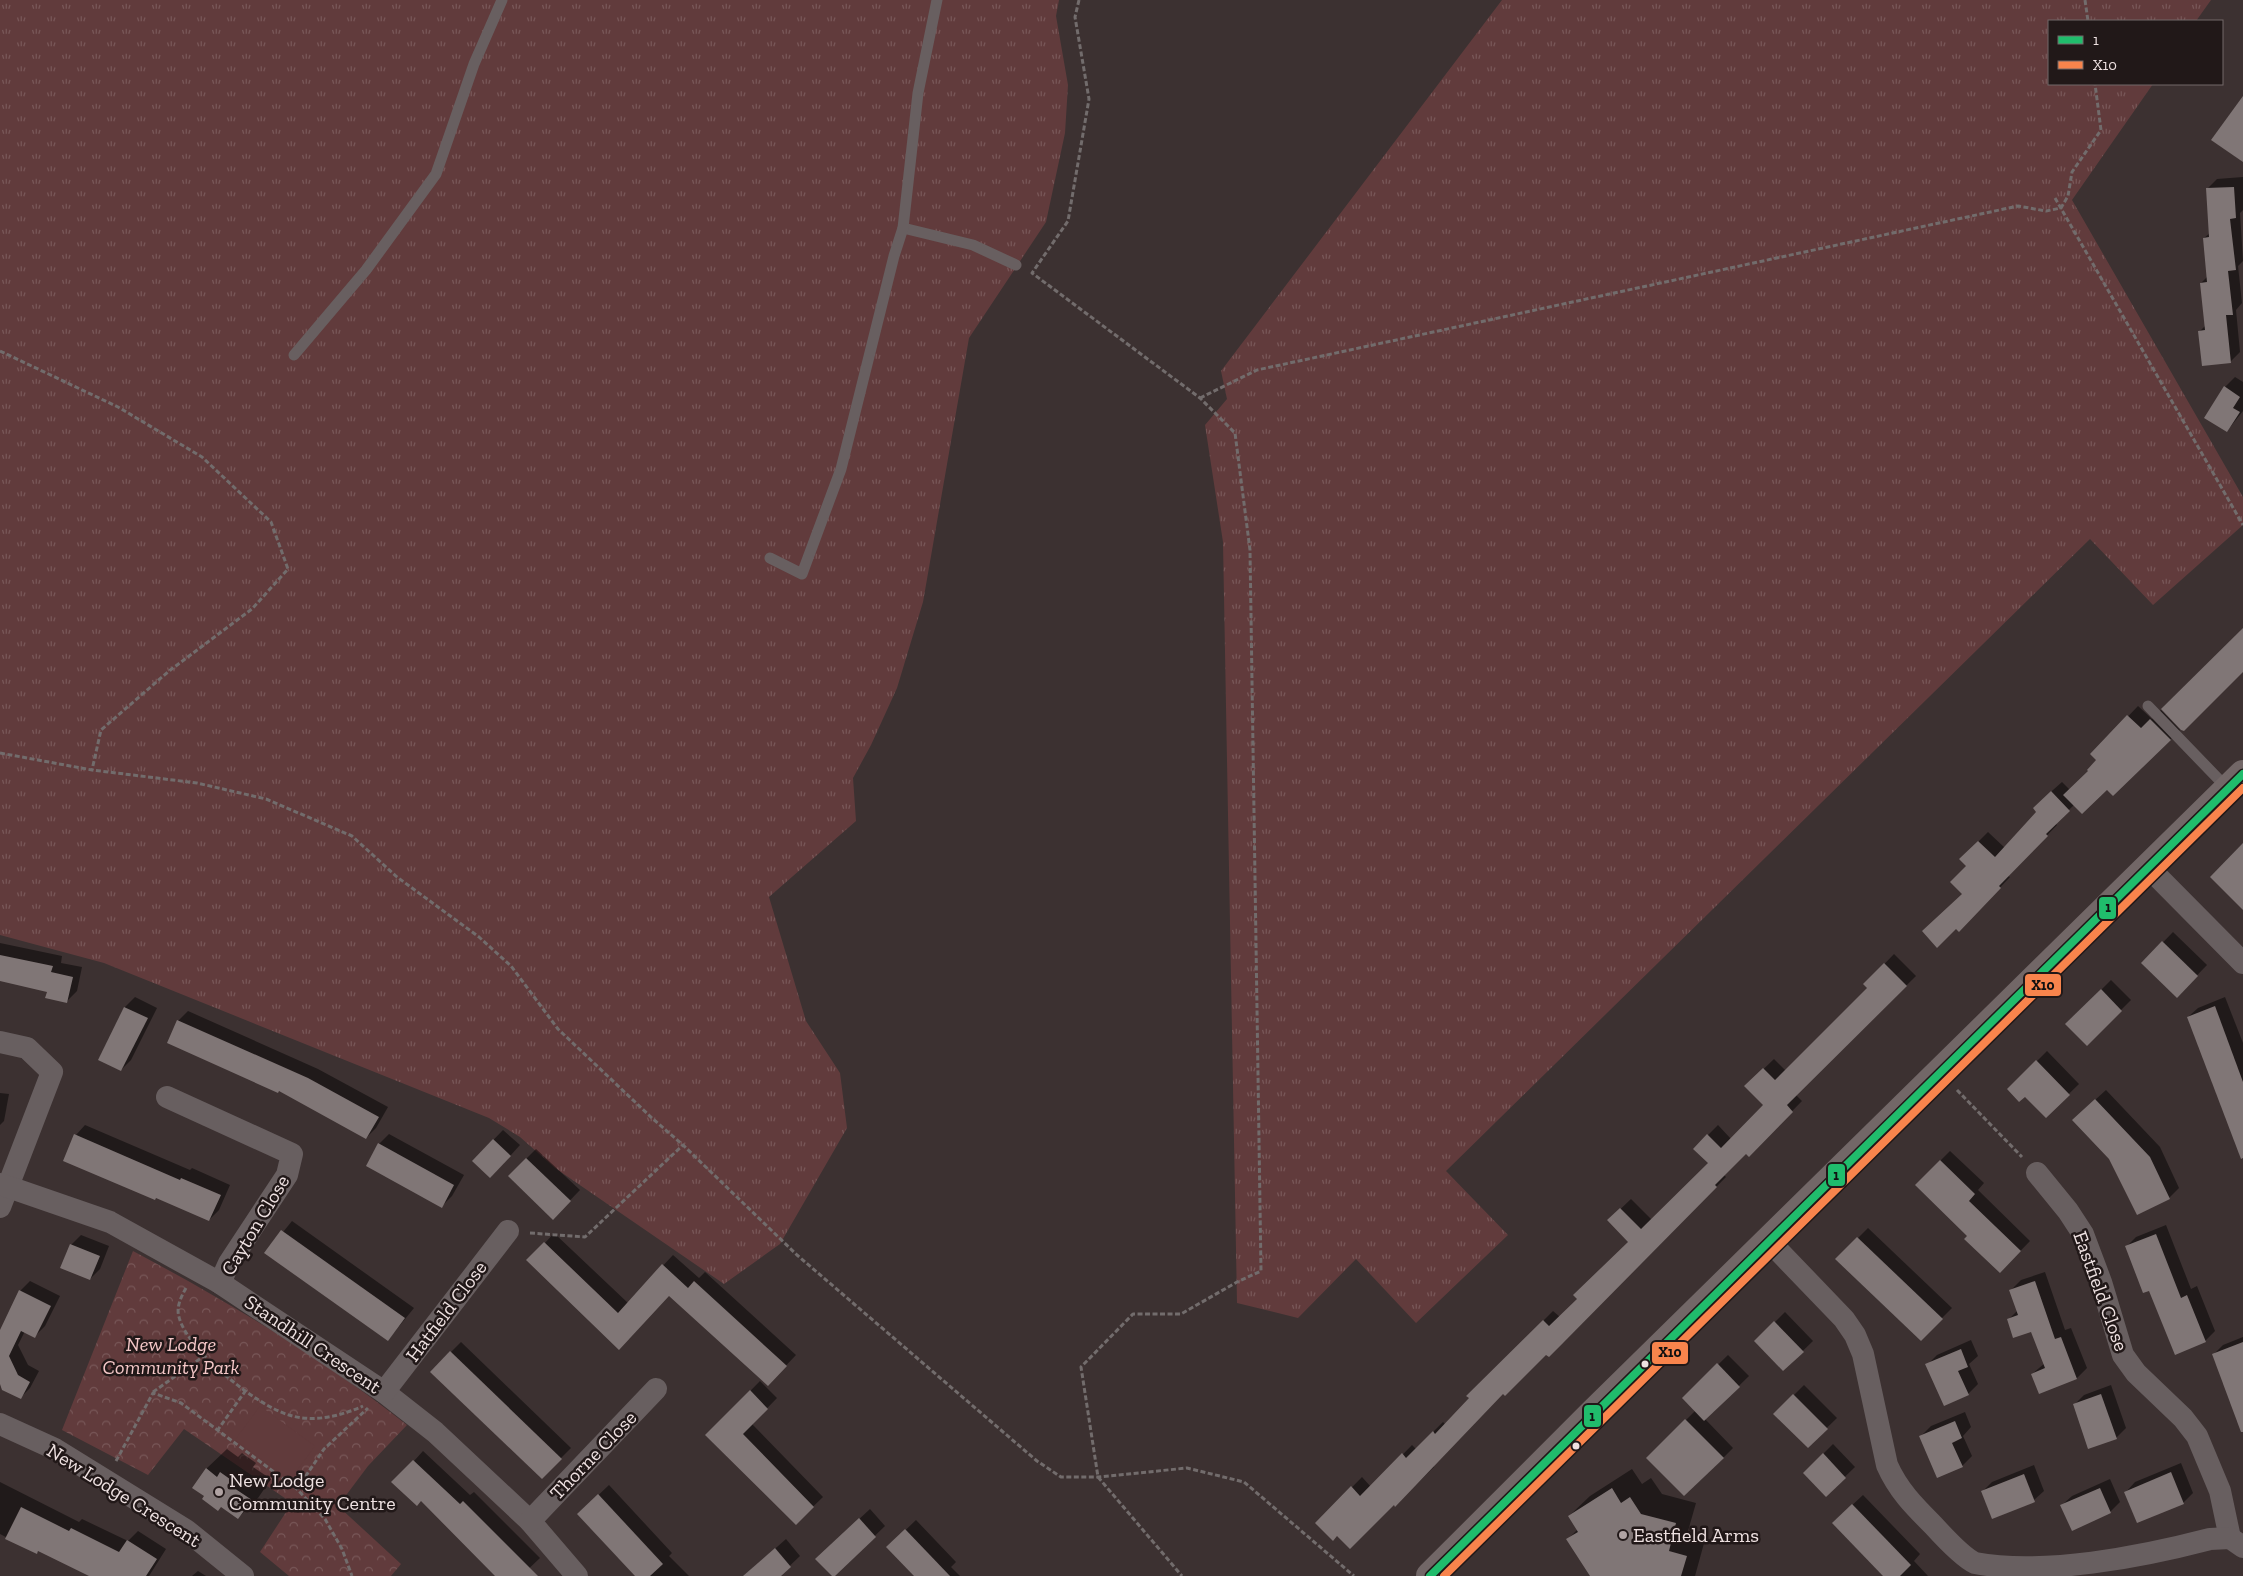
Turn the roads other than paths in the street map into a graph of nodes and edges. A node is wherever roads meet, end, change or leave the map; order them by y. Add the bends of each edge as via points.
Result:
1 (502, 0) edge
2 (936, 0) edge
3 (903, 228) junction
4 (1016, 265) dead end
5 (294, 355) dead end
6 (770, 558) dead end
7 (2148, 706) dead end
8 (2235, 782) edge
9 (2148, 867) junction
10 (2243, 963) edge
11 (0, 1042) edge
12 (167, 1097) dead end
13 (2038, 1173) road end
14 (4, 1185) edge
15 (0, 1207) edge
16 (508, 1231) road end
17 (1769, 1241) junction
18 (220, 1283) junction
19 (656, 1390) dead end
20 (380, 1396) junction
21 (0, 1424) edge
22 (530, 1520) junction
23 (2236, 1543) edge
24 (243, 1576) edge
25 (577, 1576) edge
26 (1430, 1576) edge

1 - 5 lane via 474,64 436,174 366,270
2 - 3 lane via 918,93
3 - 4 lane via 974,245
3 - 6 lane via 841,469 802,574
7 - 8 lane
8 - 9 main road
9 - 10 street
9 - 17 main road
11 - 14 street via 27,1048 52,1072
12 - 18 street, Cayton Close via 292,1154 287,1175 229,1263
13 - 23 street, Eastfield Close via 2082,1234 2123,1354 2136,1373 2183,1418 2196,1436 2220,1491
14 - 15 street
14 - 18 street, Standhill Crescent via 110,1222
16 - 20 street, Hatfield Close
17 - 23 street via 1844,1319 1855,1335 1863,1354 1887,1465 1894,1480 1906,1498 1973,1562 1994,1570 2052,1575 2075,1573 2210,1539
17 - 26 main road
18 - 20 street, Standhill Crescent
19 - 22 street, Thorne Close
20 - 22 street, Standhill Crescent via 435,1432
21 - 24 street, New Lodge Crescent via 55,1449 186,1530
22 - 25 street, Standhill Crescent

